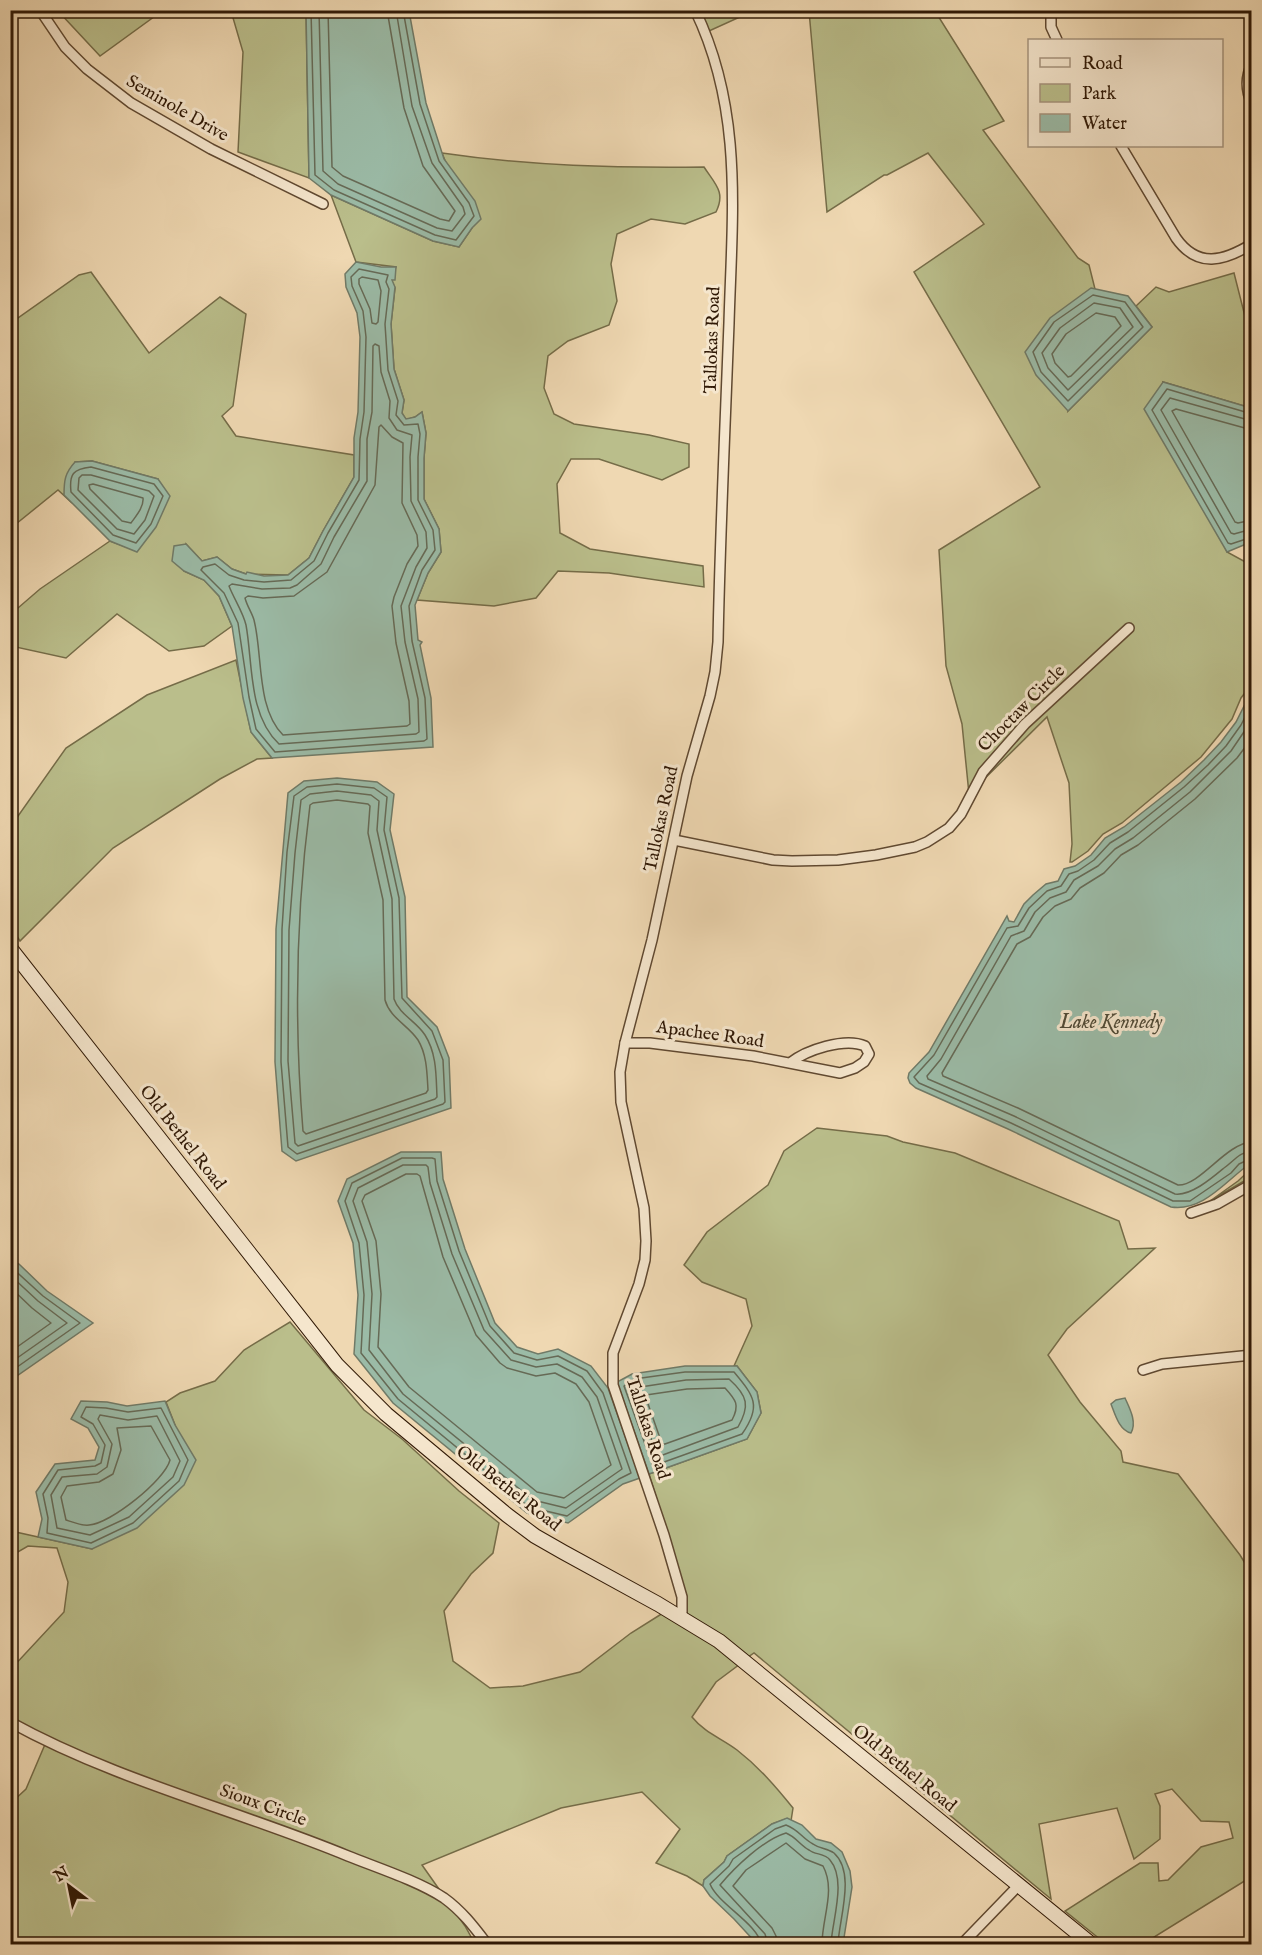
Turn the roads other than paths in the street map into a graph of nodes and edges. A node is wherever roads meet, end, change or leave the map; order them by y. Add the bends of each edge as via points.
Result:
1 (40, 10) edge
2 (694, 10) edge
3 (1051, 10) edge
4 (1057, 39) edge
5 (1251, 64) edge
6 (1251, 104) edge
7 (1122, 147) edge
8 (323, 204) dead end
9 (1251, 244) edge
10 (1129, 628) dead end
11 (674, 840) junction
12 (10, 948) edge
13 (625, 1043) junction
14 (790, 1064) junction
15 (1251, 1184) edge
16 (1191, 1213) dead end
17 (1251, 1355) edge
18 (1143, 1370) dead end
19 (682, 1618) junction
20 (10, 1722) edge
21 (1018, 1886) junction
22 (487, 1944) edge
23 (962, 1944) edge
24 (1091, 1944) edge

1 - 8 street, Seminole Drive via 65,47 130,104
2 - 11 street, Tallokas Road via 709,44 724,100 733,180 733,243 717,652
3 - 4 street via 1051,27
5 - 6 street via 1247,77
7 - 9 street via 1176,238 1188,251 1215,259 1234,255
10 - 11 street, Choctaw Circle via 1025,724 983,772 961,814 949,828 927,842 867,857 792,861
11 - 13 street, Tallokas Road
12 - 19 street, Old Bethel Road via 337,1365 365,1395 535,1536
13 - 14 street, Apachee Road via 753,1056
13 - 19 street, Tallokas Road via 620,1093 646,1220 646,1252 639,1284 613,1353 613,1385 667,1545 682,1597
14 - 14 street, Apachee Road via 804,1053 853,1041 865,1046 869,1054 864,1062 844,1073
15 - 16 street via 1217,1204
17 - 18 street via 1162,1364
19 - 21 street, Old Bethel Road via 736,1653
20 - 22 street, Sioux Circle via 92,1761 294,1834 427,1889 457,1908
21 - 23 street
21 - 24 street, Old Bethel Road

